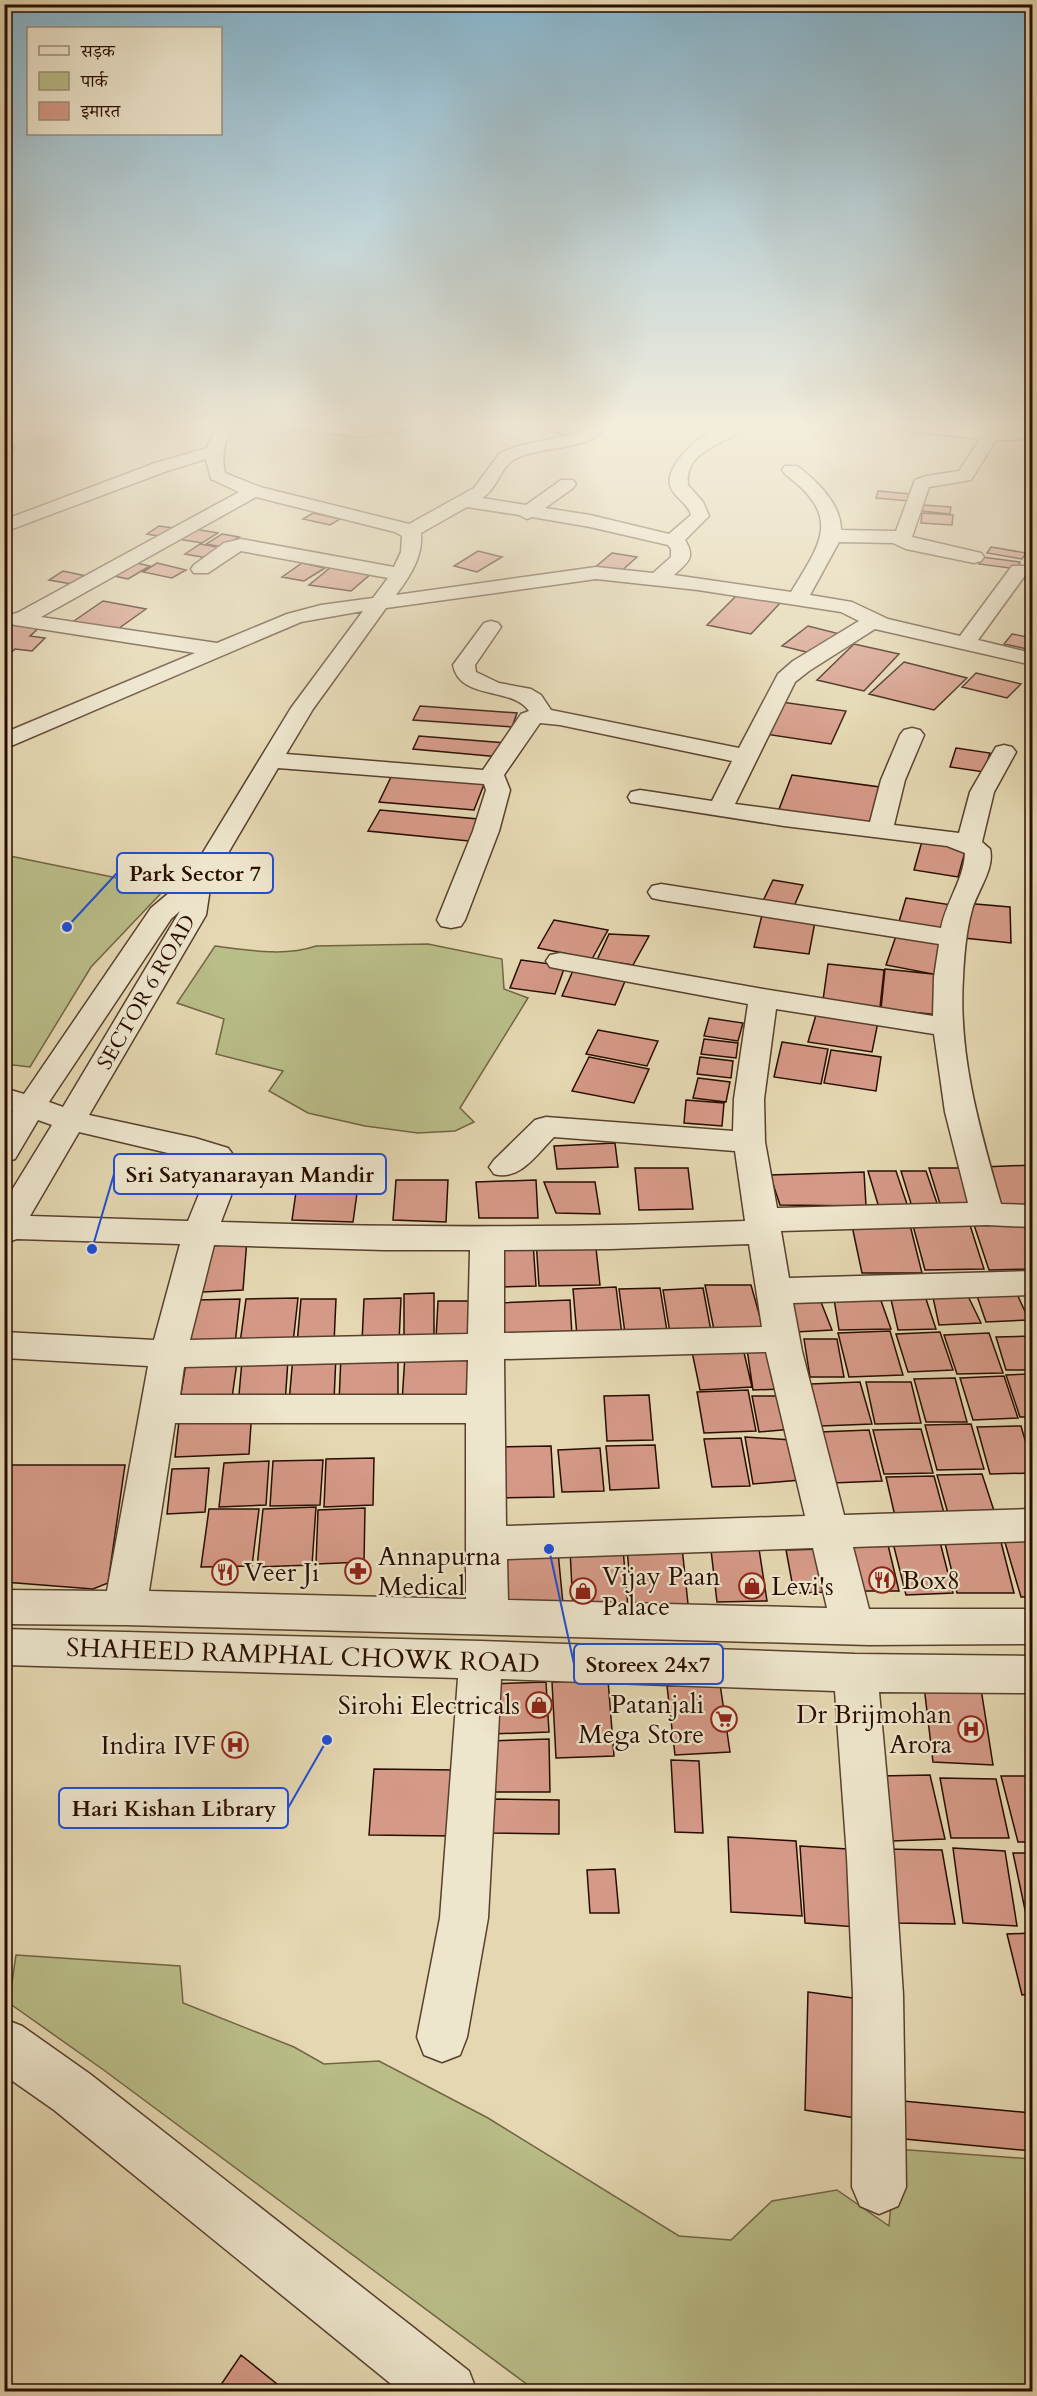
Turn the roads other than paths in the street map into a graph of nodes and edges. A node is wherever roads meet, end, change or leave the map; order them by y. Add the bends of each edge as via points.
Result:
1 (169, 536) edge
2 (412, 536) edge
3 (653, 536) edge
4 (680, 536) edge
5 (831, 536) joint
6 (903, 536) edge
7 (899, 538) junction
8 (675, 541) junction
9 (974, 557) dead end
10 (541, 562) dead end
11 (201, 569) dead end
12 (1019, 570) dead end
13 (401, 574) junction
14 (657, 580) junction
15 (474, 590) junction
16 (798, 598) junction
17 (380, 603) junction
18 (12, 619) edge
19 (873, 621) junction
20 (491, 627) dead end
21 (966, 642) junction
22 (220, 651) junction
23 (1032, 659) edge
24 (543, 716) junction
25 (912, 735) dead end
26 (4, 742) edge
27 (1004, 752) dead end
28 (746, 757) junction
29 (271, 760) junction
30 (490, 777) junction
31 (640, 797) dead end
32 (720, 809) junction
33 (880, 830) junction
34 (969, 844) junction
35 (198, 882) junction
36 (661, 892) dead end
37 (451, 921) dead end
38 (953, 938) junction
39 (560, 961) dead end
40 (763, 998) junction
41 (948, 1027) junction
42 (18, 1102) edge
43 (72, 1121) junction
44 (749, 1142) junction
45 (4, 1152) edge
46 (505, 1167) dead end
47 (987, 1214) junction
48 (1032, 1216) edge
49 (762, 1226) junction
50 (6, 1229) edge
51 (200, 1233) junction
52 (487, 1239) junction
53 (1032, 1283) edge
54 (773, 1291) junction
55 (781, 1339) junction
56 (486, 1344) junction
57 (4, 1345) edge
58 (168, 1354) junction
59 (158, 1409) junction
60 (485, 1409) junction
61 (1032, 1525) edge
62 (829, 1532) junction
63 (486, 1543) junction
64 (4, 1607) edge
65 (125, 1608) junction
66 (852, 1626) junction
67 (1032, 1627) edge
68 (484, 1638) junction
69 (4, 1647) edge
70 (855, 1673) junction
71 (1032, 1674) edge
72 (442, 2037) dead end
73 (4, 2044) edge
74 (879, 2187) dead end
75 (448, 2391) edge

1 - 18 street
2 - 13 street via 411,552
3 - 8 street
4 - 8 street
5 - 7 street
5 - 16 street
6 - 7 street
7 - 9 street via 919,547
8 - 14 street via 681,549 680,559
10 - 15 street
11 - 13 street via 231,547 242,545
12 - 21 street
13 - 17 street
14 - 15 street via 596,573
14 - 16 street
15 - 17 street
16 - 19 street via 854,608
17 - 22 street via 307,614
17 - 29 street via 302,708
18 - 22 street
19 - 21 street
19 - 28 street via 786,679
20 - 24 street via 464,665 466,675 493,688 523,694 533,700
21 - 23 street
22 - 26 street
24 - 28 street
24 - 30 street via 529,719
25 - 33 street via 892,780
27 - 34 street via 982,792
28 - 32 street
29 - 30 street
29 - 35 street
30 - 37 street via 498,790
31 - 32 street
32 - 33 street
33 - 34 street
34 - 38 street via 977,849 979,858 958,909
35 - 42 street, SECTOR 6 ROAD via 161,914
35 - 43 street, SECTOR 6 ROAD via 193,915
36 - 38 street
38 - 41 street
39 - 40 street
40 - 41 street
40 - 44 street via 749,1098
41 - 47 street via 956,1100
42 - 43 street
42 - 45 street, SECTOR 6 ROAD
43 - 50 street, SECTOR 6 ROAD
43 - 51 street via 218,1155 224,1164 222,1177
44 - 46 street via 546,1127
44 - 49 street
47 - 48 street
47 - 49 street
49 - 52 street
49 - 54 street
50 - 51 street
51 - 52 street
51 - 58 street
52 - 56 street
53 - 54 street
54 - 55 street
55 - 56 street
55 - 62 street
56 - 58 street
56 - 60 street
57 - 58 street
58 - 59 street
59 - 60 street
59 - 65 street
60 - 63 street
61 - 62 street
62 - 63 street
62 - 66 street
63 - 68 street
64 - 65 street, SHAHEED RAMPHAL CHOWK ROAD
65 - 68 street, SHAHEED RAMPHAL CHOWK ROAD
66 - 67 street, SHAHEED RAMPHAL CHOWK ROAD
66 - 68 street, SHAHEED RAMPHAL CHOWK ROAD
68 - 69 street, SHAHEED RAMPHAL CHOWK ROAD
68 - 70 street, SHAHEED RAMPHAL CHOWK ROAD
68 - 72 street via 464,1918
70 - 71 street, SHAHEED RAMPHAL CHOWK ROAD
70 - 74 street via 864,1760 880,2044
73 - 75 street via 72,2092

